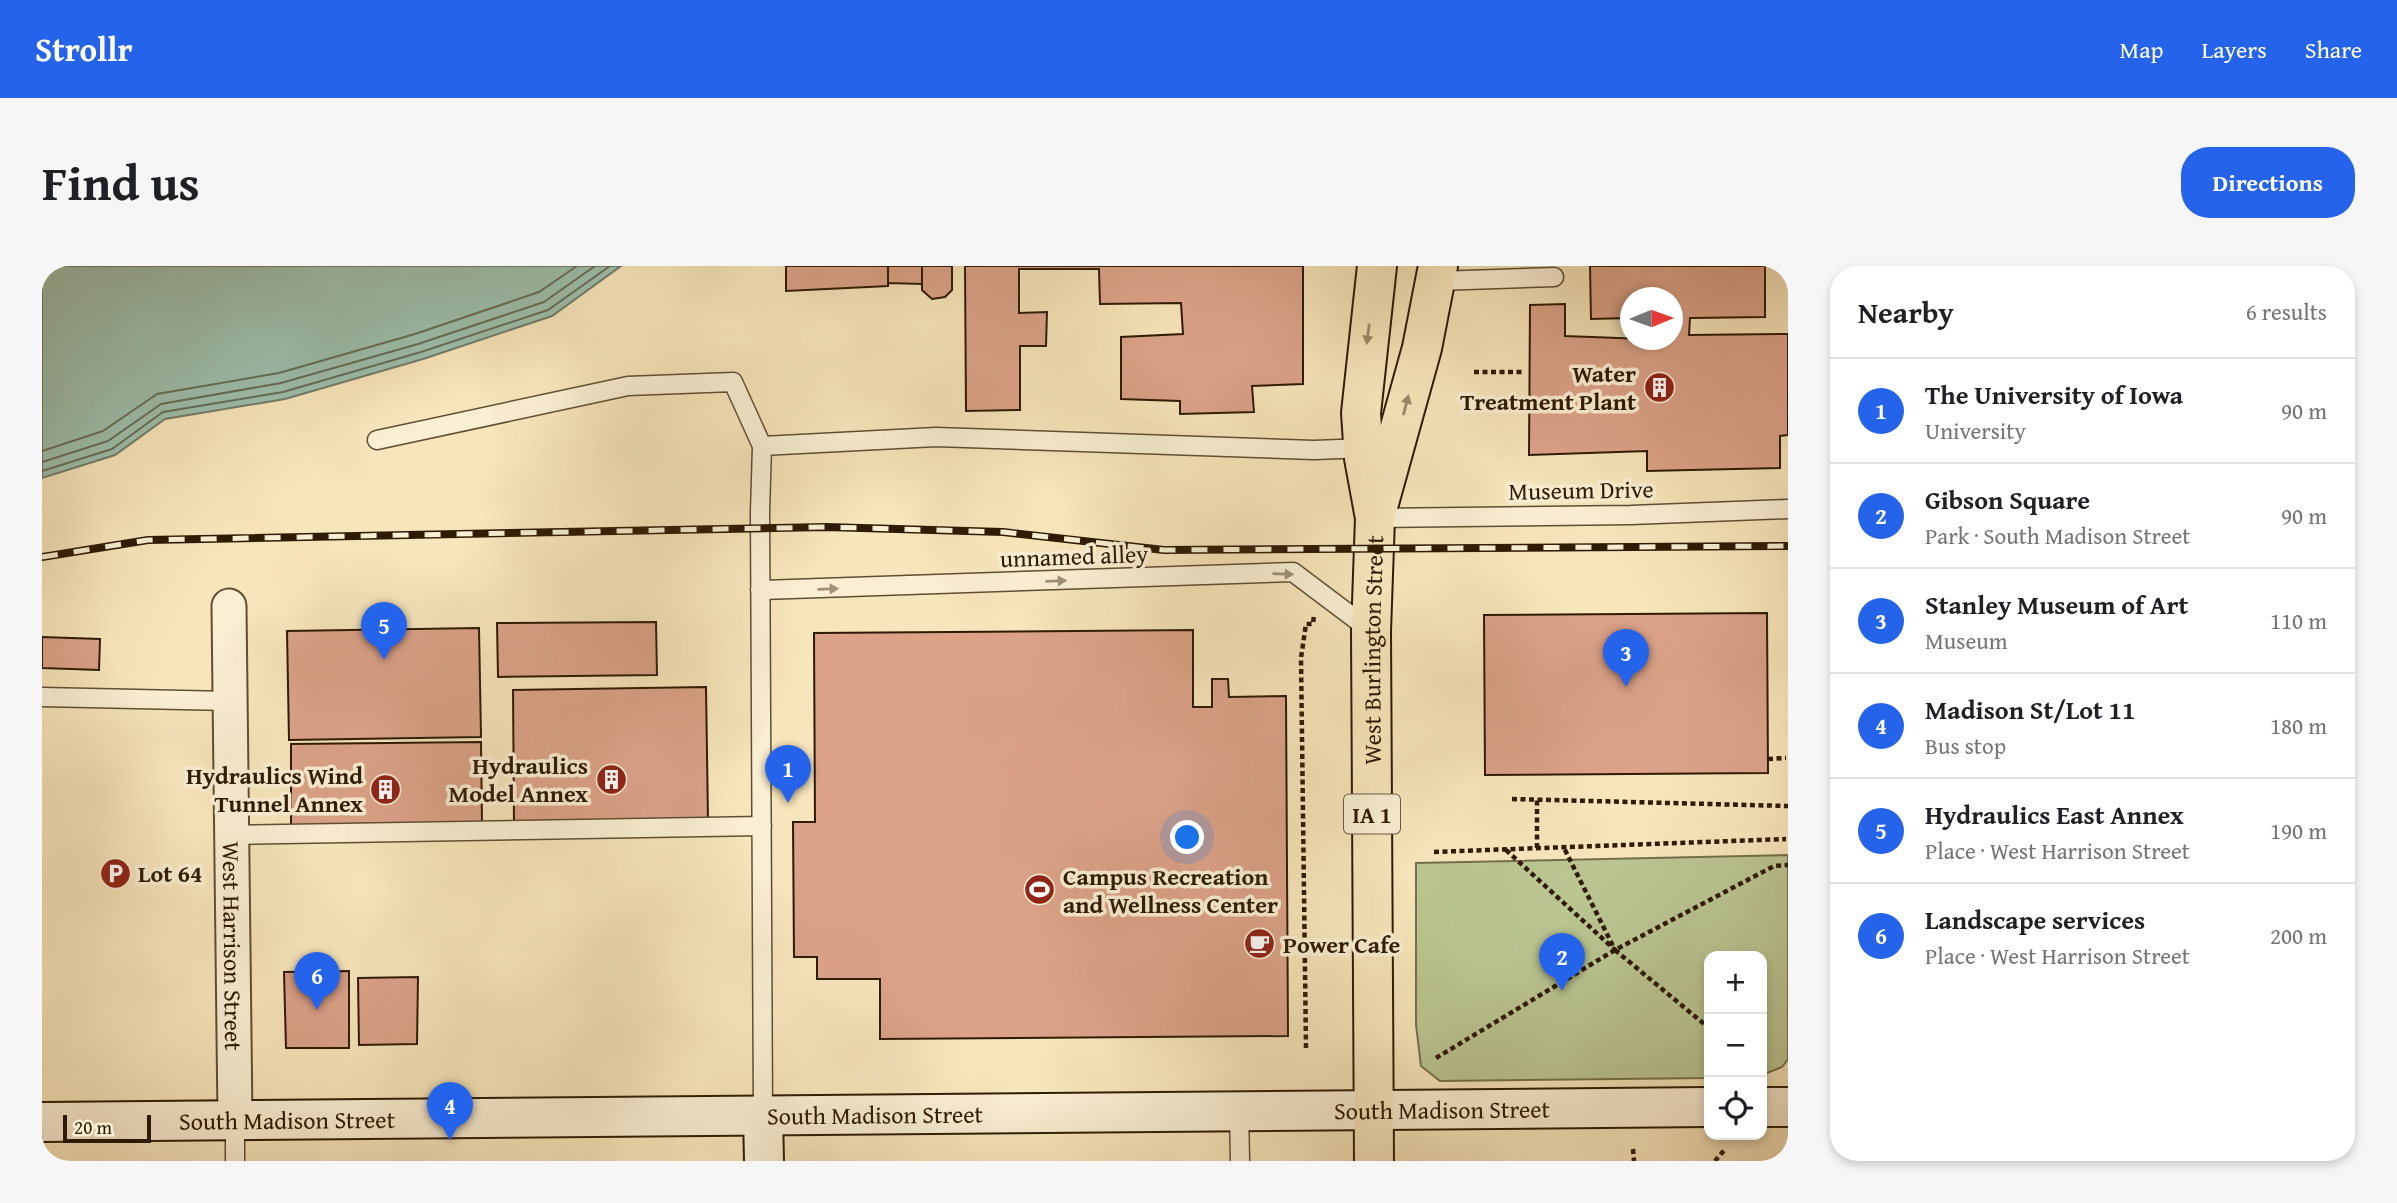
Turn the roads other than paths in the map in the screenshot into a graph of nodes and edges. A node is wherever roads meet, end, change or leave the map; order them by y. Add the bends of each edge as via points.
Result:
1 (1377, 266) edge
2 (1437, 273) edge
3 (1554, 277) dead end
4 (377, 440) dead end
5 (762, 446) junction
6 (1379, 448) junction
7 (1788, 509) edge
8 (1375, 518) junction
9 (760, 590) junction
10 (229, 606) dead end
11 (1371, 631) junction
12 (42, 696) edge
13 (229, 701) junction
14 (762, 826) junction
15 (231, 835) junction
16 (1704, 1107) edge
17 (1767, 1107) edge
18 (1788, 1107) edge
19 (1374, 1110) junction
20 (1239, 1111) junction
21 (763, 1115) junction
22 (234, 1120) junction
23 (42, 1122) edge
24 (235, 1161) edge
25 (764, 1161) edge
26 (1240, 1161) edge
27 (1374, 1161) edge

1 -> 6 main road, West Burlington Street / IA 1 via 1361,413
2 - 3 lane
6 -> 2 main road, West Burlington Street / IA 1
4 - 5 lane via 628,386 733,382
5 - 6 lane via 936,437 1314,450
5 - 9 lane
6 - 8 main road, West Burlington Street / IA 1
7 - 8 lane, Museum Drive
8 - 11 main road, West Burlington Street / IA 1
9 -> 11 lane, unnamed alley via 1293,572
9 - 14 lane
10 - 13 street, West Harrison Street
11 - 19 main road, West Burlington Street / IA 1
12 - 13 lane
13 - 15 street, West Harrison Street
14 - 15 lane
14 - 21 lane
15 - 22 street, West Harrison Street
16 - 19 street, South Madison Street
17 - 18 street
19 - 20 street, South Madison Street
19 - 27 main road, West Burlington Street / IA 1
20 - 21 street, South Madison Street
20 - 26 lane
21 - 22 street, South Madison Street
21 - 25 street
22 - 23 street, South Madison Street
22 - 24 lane, West Harrison Street

